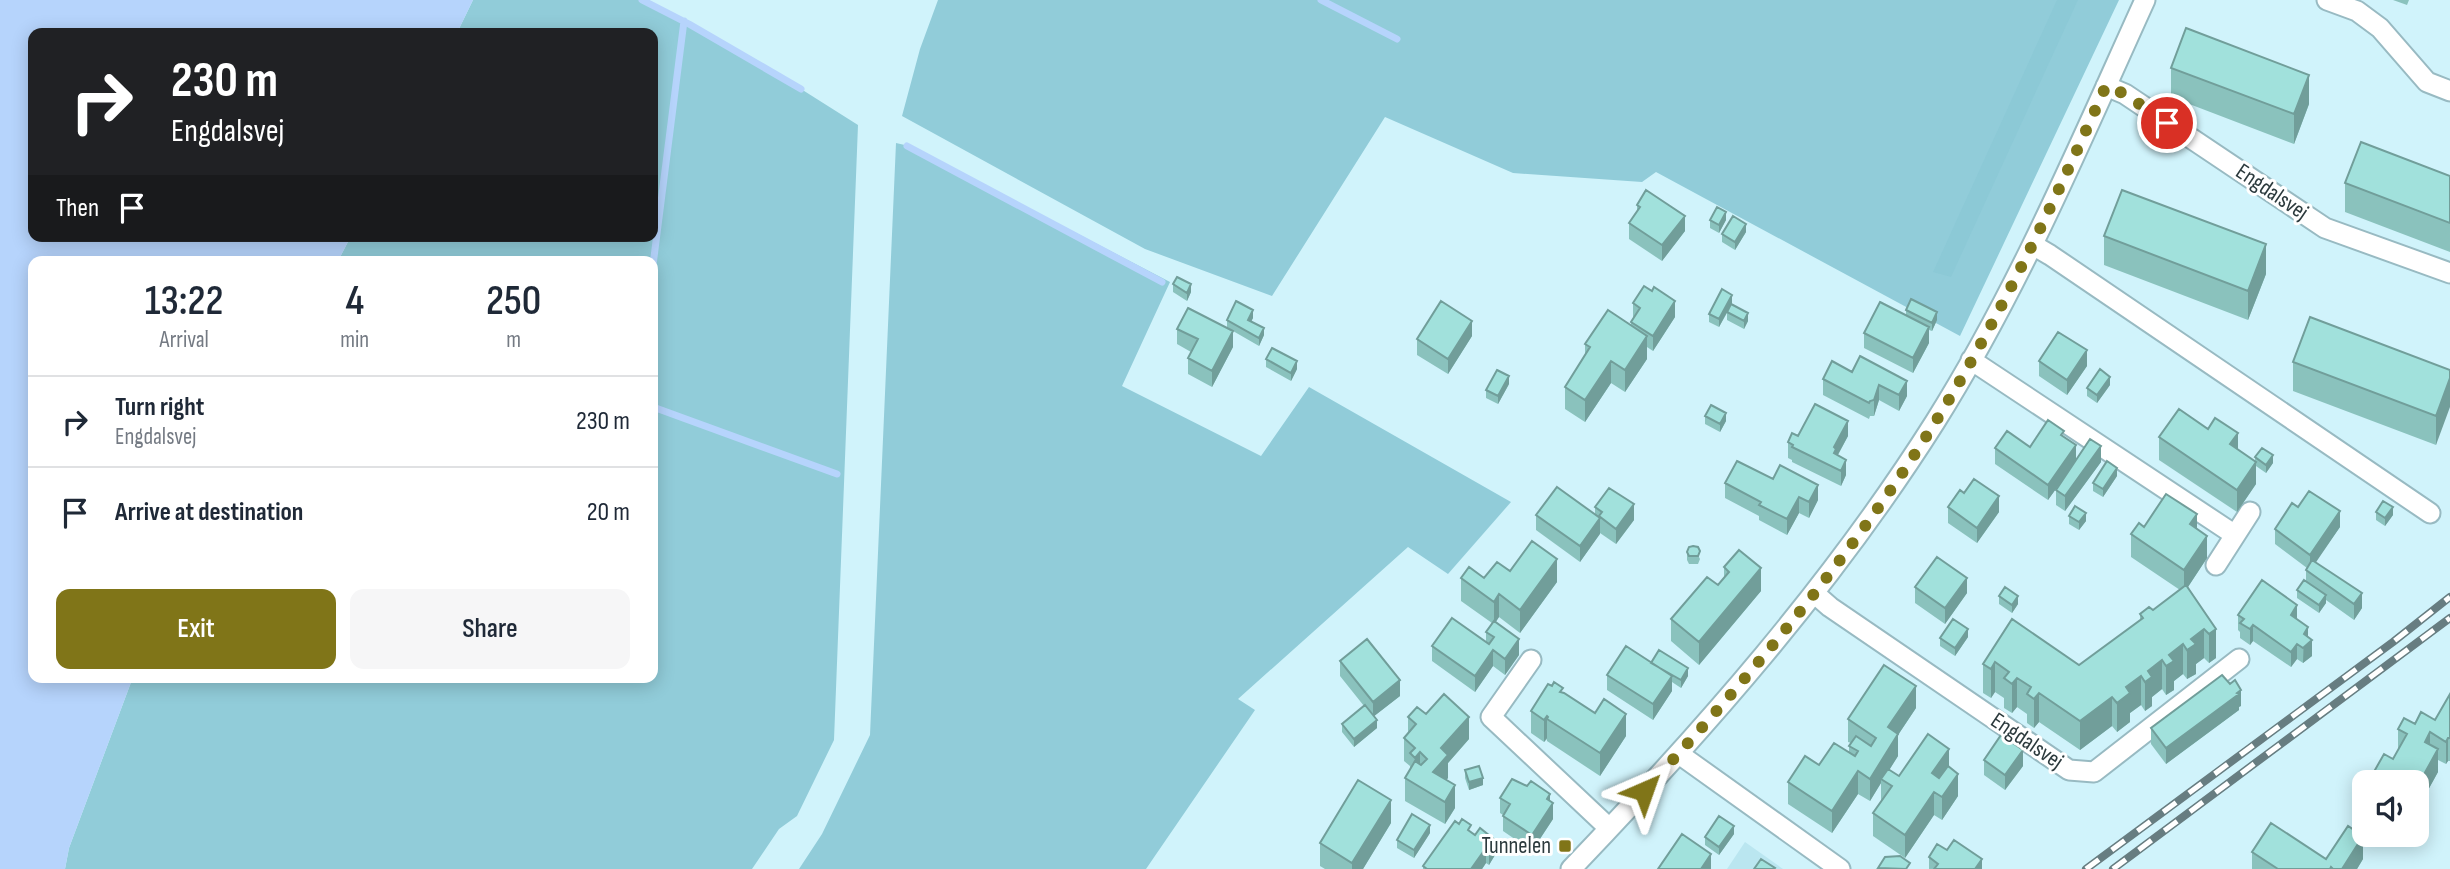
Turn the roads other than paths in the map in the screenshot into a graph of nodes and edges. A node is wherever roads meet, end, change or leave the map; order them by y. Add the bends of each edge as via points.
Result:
1 (2145, 0) edge
2 (2327, 0) edge
3 (2106, 86) junction
4 (2450, 91) edge
5 (2033, 245) junction
6 (2450, 274) edge
7 (1971, 360) junction
8 (2250, 512) dead end
9 (2430, 513) dead end
10 (2235, 535) junction
11 (2216, 565) dead end
12 (1814, 593) junction
13 (1531, 660) dead end
14 (2239, 660) dead end
15 (1679, 754) junction
16 (1609, 828) junction
17 (1571, 869) edge
18 (1840, 869) edge

1 - 3 street
2 - 4 street via 2357,11 2381,28 2427,82
3 - 5 street
3 - 6 street, Engdalsvej via 2125,94 2325,228
5 - 7 street
5 - 9 street
7 - 10 street
7 - 12 street via 1888,492
8 - 10 street
10 - 11 street
12 - 14 street, Engdalsvej via 2069,770 2094,772
12 - 15 street
13 - 16 street via 1490,717
15 - 16 street
15 - 18 street
16 - 17 street

